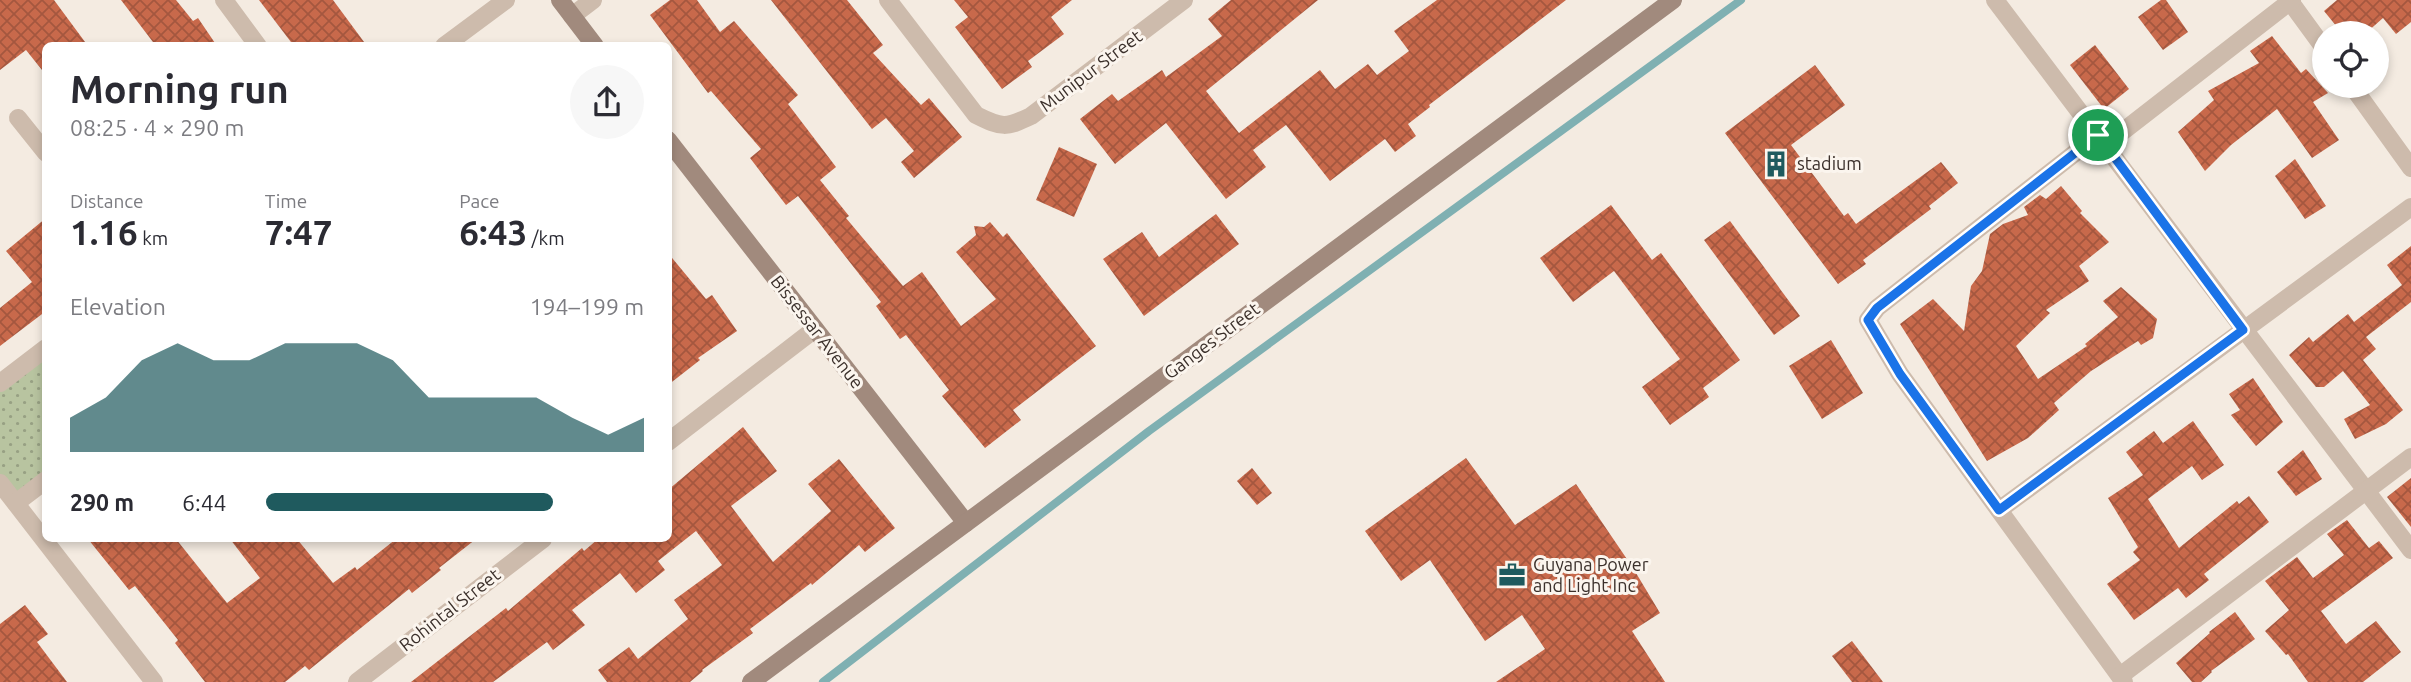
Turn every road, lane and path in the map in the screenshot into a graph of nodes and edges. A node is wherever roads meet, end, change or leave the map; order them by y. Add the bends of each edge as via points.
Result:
1 (224, 0) edge
2 (506, 0) edge
3 (559, 0) edge
4 (593, 0) edge
5 (888, 0) edge
6 (1184, 0) edge
7 (1673, 0) edge
8 (1994, 0) edge
9 (2291, 0) edge
10 (572, 16) junction
11 (2312, 31) edge
12 (255, 42) edge
13 (449, 42) edge
14 (592, 42) edge
15 (2361, 98) edge
16 (18, 118) dead end
17 (2099, 137) junction
18 (672, 146) edge
19 (42, 148) edge
20 (2411, 167) edge
21 (2411, 207) edge
22 (815, 329) junction
23 (2243, 330) junction
24 (42, 351) edge
25 (0, 383) edge
26 (672, 439) edge
27 (2411, 457) edge
28 (0, 483) edge
29 (42, 483) edge
30 (2366, 491) junction
31 (16, 503) junction
32 (1999, 510) junction
33 (966, 523) junction
34 (42, 537) edge
35 (46, 542) edge
36 (539, 542) edge
37 (2411, 550) edge
38 (2122, 679) edge
39 (154, 682) edge
40 (357, 682) edge
41 (751, 682) edge

1 - 12 street
2 - 13 street
3 - 10 street
4 - 10 street
5 - 6 street, Munipur Street via 976,115 1010,126 1031,116
7 - 33 street, Ganges Street
8 - 17 street
9 - 11 street
9 - 17 street via 2113,139
10 - 14 street
15 - 20 street
16 - 19 street
17 - 23 street
17 - 32 street via 1877,308 1868,320 1900,374
18 - 22 street, Bissessar Avenue
21 - 23 street
22 - 26 street
22 - 33 street, Bissessar Avenue
23 - 30 street
23 - 32 street
24 - 25 street
27 - 30 street
28 - 31 street
29 - 31 street
30 - 37 street
30 - 38 street
31 - 34 street
32 - 38 street
33 - 41 street, Ganges Street
35 - 39 street
36 - 40 street, Rohintal Street

